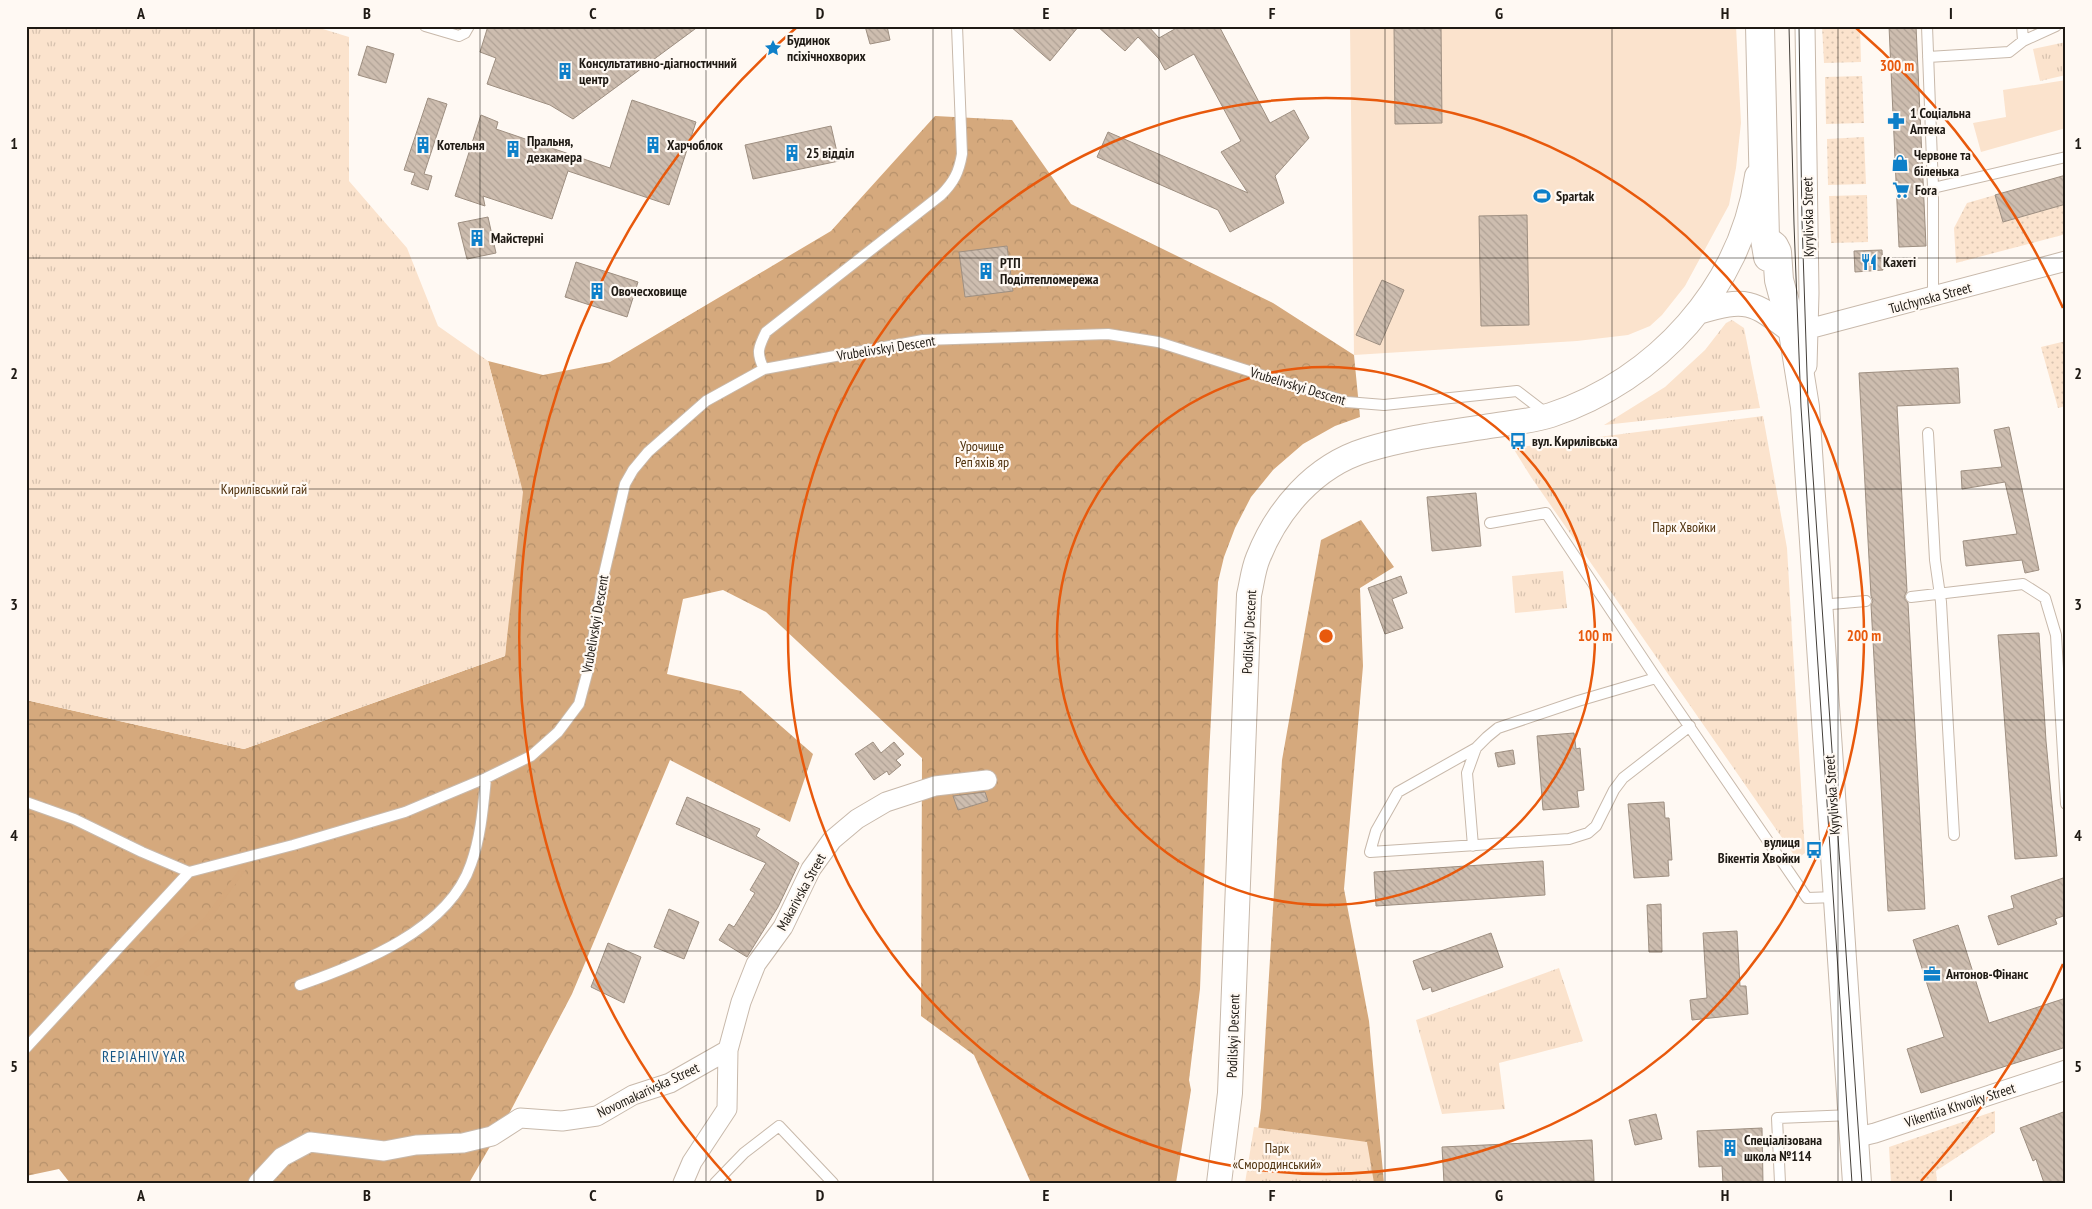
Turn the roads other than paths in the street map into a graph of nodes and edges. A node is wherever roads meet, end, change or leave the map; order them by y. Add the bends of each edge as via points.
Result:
1 (425, 26) edge
2 (469, 26) edge
3 (957, 26) edge
4 (1760, 26) edge
5 (1805, 26) edge
6 (1927, 26) edge
7 (2022, 26) edge
8 (2056, 26) edge
9 (2024, 41) junction
10 (1928, 58) junction
11 (1762, 138) junction
12 (2066, 157) edge
13 (1934, 188) junction
14 (2066, 261) edge
15 (1933, 297) junction
16 (1698, 312) junction
17 (1801, 331) junction
18 (764, 370) junction
19 (1549, 416) junction
20 (1928, 433) dead end
21 (1490, 523) dead end
22 (1940, 594) junction
23 (1911, 597) dead end
24 (1866, 601) dead end
25 (1819, 605) junction
26 (1656, 678) junction
27 (1690, 726) junction
28 (1476, 748) junction
29 (486, 778) junction
30 (987, 780) dead end
31 (26, 802) edge
32 (2066, 804) edge
33 (1954, 835) dead end
34 (1473, 846) junction
35 (189, 872) junction
36 (1839, 897) junction
37 (300, 985) dead end
38 (26, 1048) edge
39 (728, 1050) junction
40 (2066, 1070) edge
41 (1853, 1126) junction
42 (258, 1183) edge
43 (683, 1183) edge
44 (716, 1183) edge
45 (832, 1183) edge
46 (1219, 1183) edge
47 (1780, 1183) edge
48 (1857, 1183) edge

1 - 2 lane via 458,36
3 - 18 lane via 962,154 959,172 941,194 766,332 759,345 758,357
4 - 11 main road, Kyrylivska Street
5 - 17 street, Kyrylivska Street
6 - 10 lane
7 - 9 lane
8 - 9 lane
9 - 10 lane via 2008,52
10 - 13 lane
11 - 16 street, Podilskyi Descent via 1753,201 1738,248
11 - 17 main road, Kyrylivska Street via 1765,239 1777,252 1779,280
12 - 13 lane
13 - 15 lane
14 - 15 street, Tulchynska Street
15 - 17 street, Tulchynska Street
16 - 17 street via 1741,303 1760,309
16 - 19 street, Podilskyi Descent via 1638,371 1594,398
17 - 25 main road, Kyrylivska Street
18 - 19 lane, Vrubelivskyi Descent via 922,340 1108,334 1158,342 1347,402 1384,405 1517,391
18 - 29 lane, Vrubelivskyi Descent via 706,400 648,452 633,470 625,484 604,574 588,670 578,704 558,732 531,756
19 - 46 street, Podilskyi Descent via 1401,441 1364,450 1331,466 1298,492 1273,524 1257,560 1249,595 1230,1093
20 - 22 lane
21 - 26 lane via 1546,513
22 - 23 lane
22 - 32 lane via 2023,584 2045,598 2056,635
22 - 33 lane
24 - 25 lane
25 - 36 main road, Kyrylivska Street
26 - 27 lane
26 - 28 lane via 1498,728
27 - 34 lane via 1623,778 1596,826 1588,833 1570,839
27 - 36 lane via 1807,898
28 - 34 lane via 1467,773
28 - 34 lane via 1398,792 1376,831 1370,852
29 - 35 lane, Vrubelivskyi Descent via 406,812
29 - 37 lane via 482,826 470,866 452,899 433,918 390,947 346,969
30 - 39 street, Makarivska Street via 935,786 886,802 857,819 832,840 811,869 783,927 756,964
31 - 35 lane via 74,819
35 - 38 lane
36 - 41 main road, Kyrylivska Street
39 - 42 street, Novomakarivska Street via 670,1083 633,1095 597,1116 562,1121 520,1118 492,1136 463,1143 416,1145 384,1151 310,1142 282,1157
39 - 43 street, Makarivska Street via 727,1109 692,1162
40 - 41 street, Vikentiia Khvoiky Street via 1875,1133
41 - 47 lane via 1777,1118
41 - 48 main road, Kyrylivska Street
44 - 45 lane via 744,1153 780,1126

